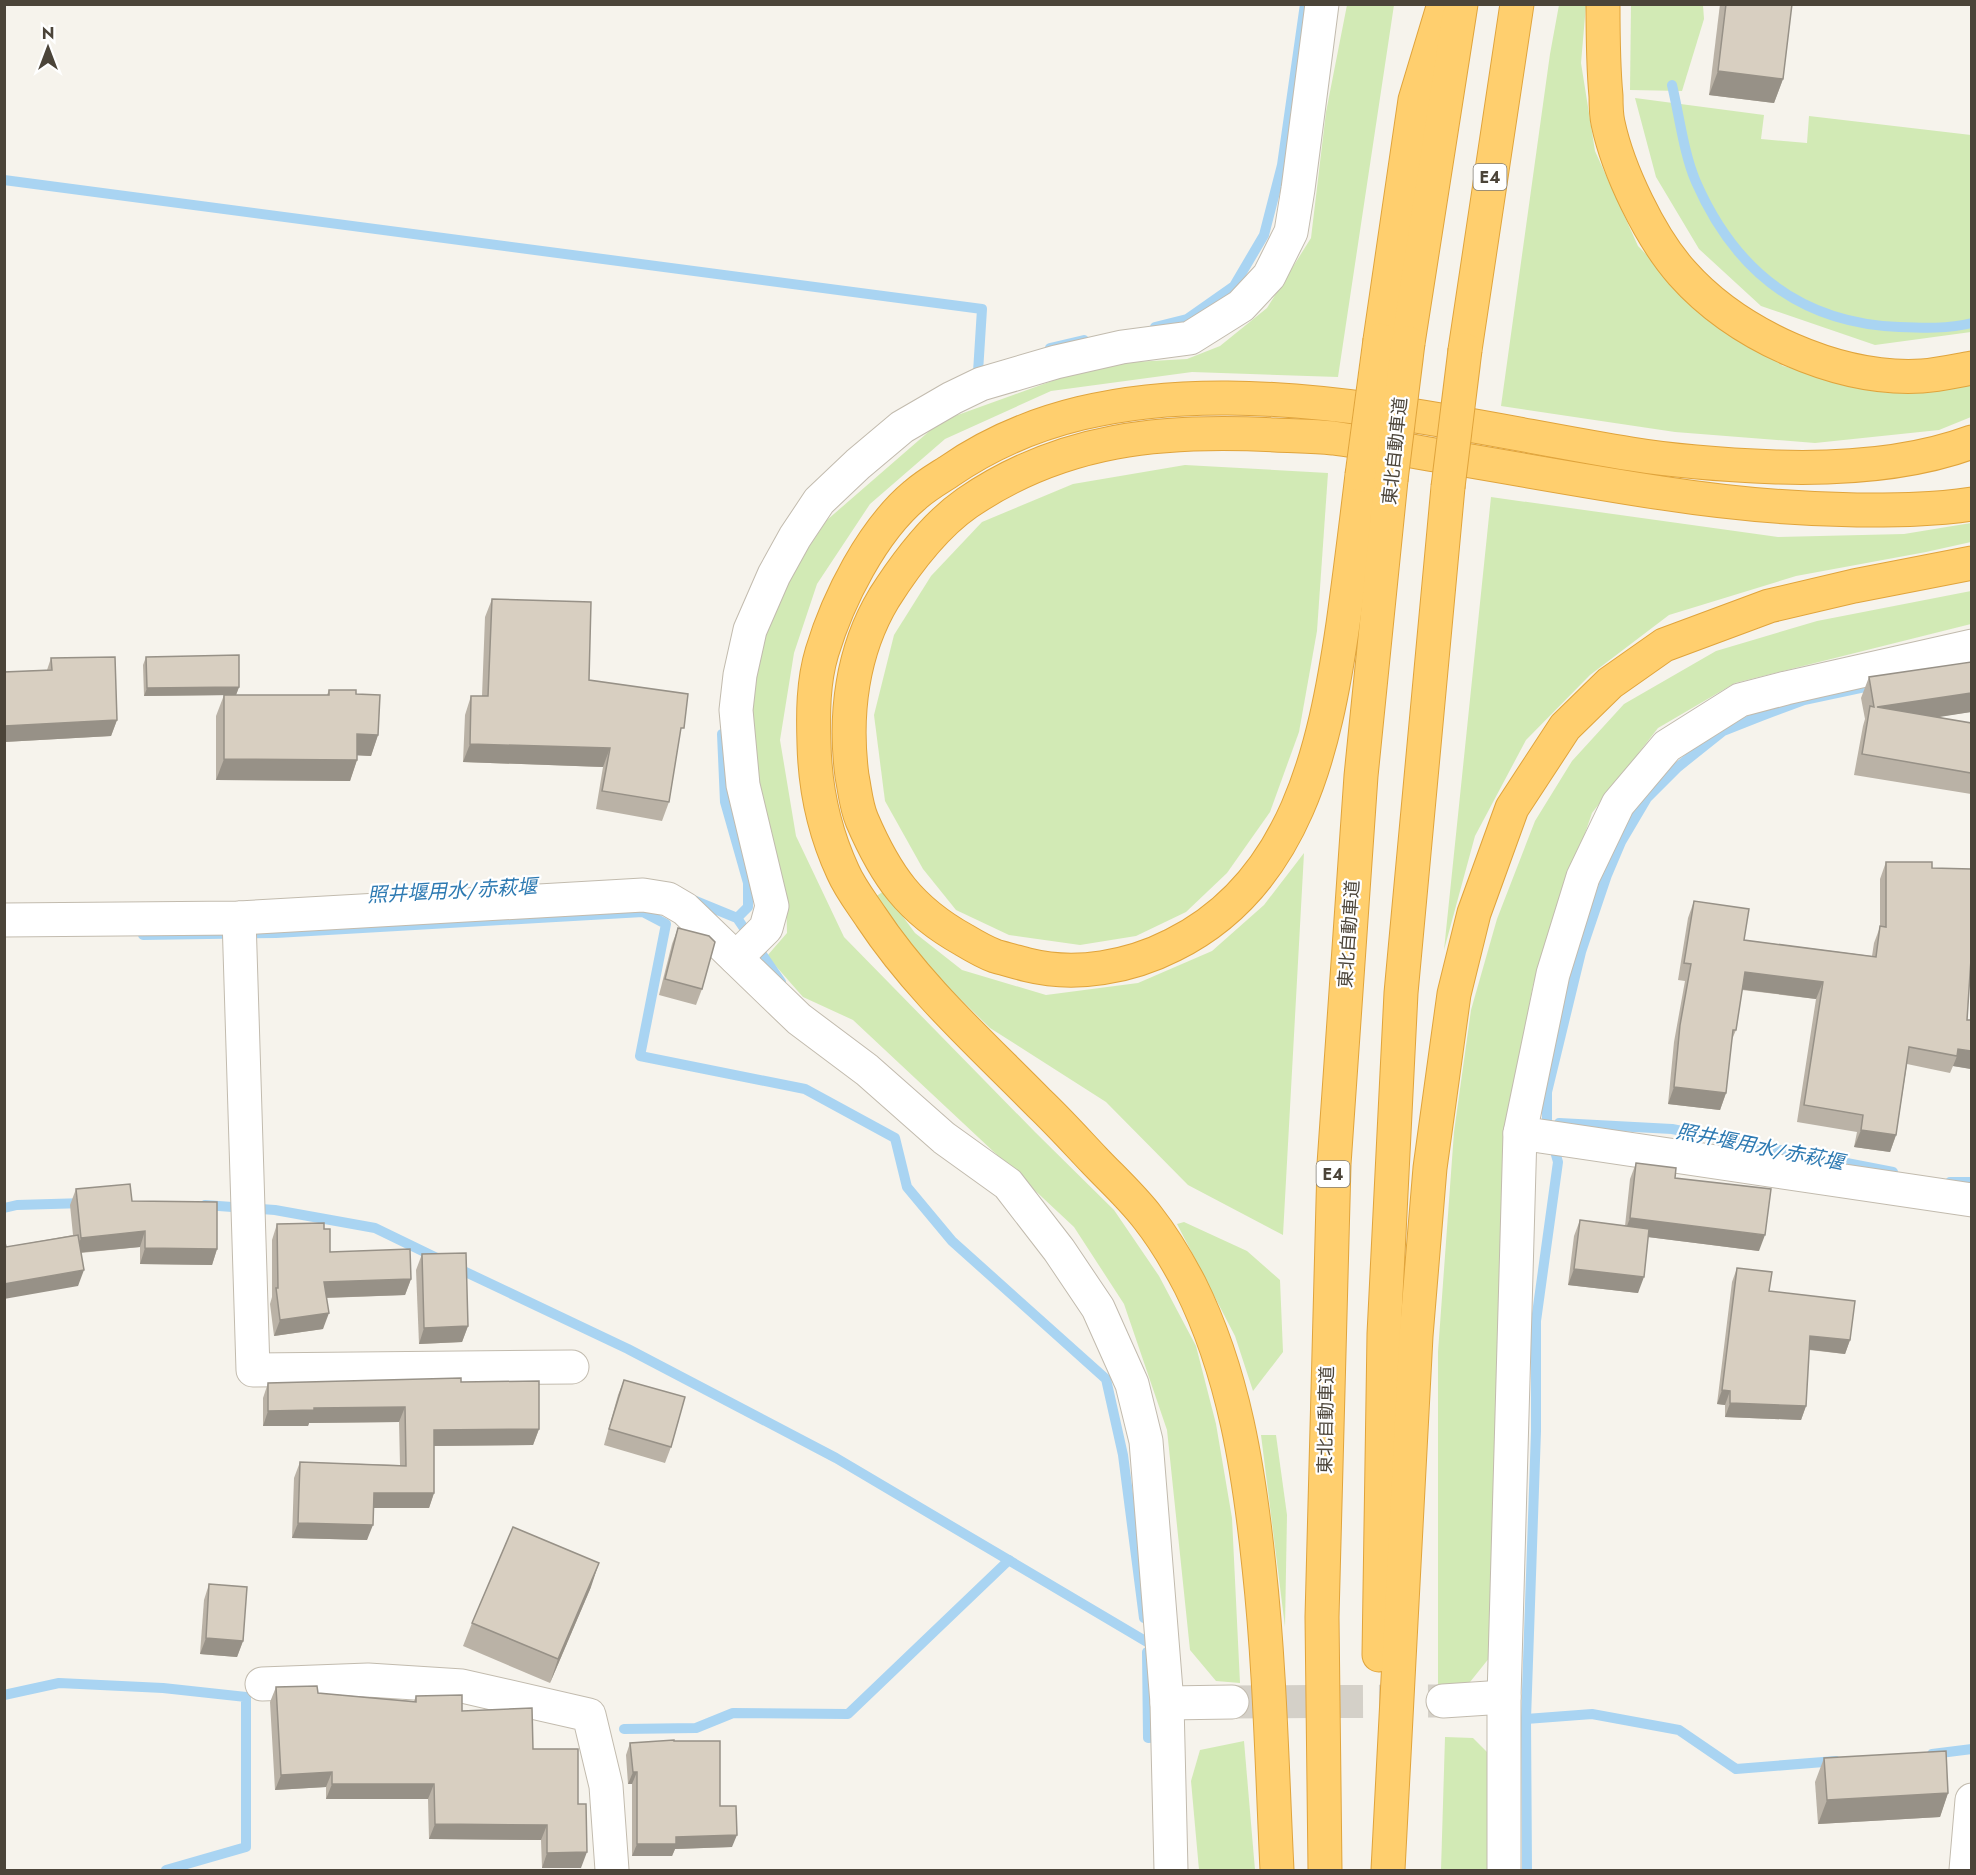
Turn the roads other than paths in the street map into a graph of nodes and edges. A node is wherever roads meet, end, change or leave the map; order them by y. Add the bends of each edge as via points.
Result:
1 (1322, 4) edge
2 (1444, 4) edge
3 (1461, 4) edge
4 (1517, 4) edge
5 (1603, 4) edge
6 (1394, 342) junction
7 (1971, 368) edge
8 (1971, 442) edge
9 (1377, 478) junction
10 (1971, 504) edge
11 (1971, 563) edge
12 (1971, 646) edge
13 (239, 918) junction
14 (4, 920) edge
15 (736, 958) junction
16 (1520, 1133) junction
17 (1971, 1200) edge
18 (572, 1367) dead end
19 (262, 1684) dead end
20 (1504, 1697) junction
21 (1443, 1701) tunnel mouth
22 (1232, 1702) tunnel mouth
23 (1167, 1703) junction
24 (1971, 1800) edge
25 (612, 1870) edge
26 (1171, 1870) edge
27 (1277, 1870) edge
28 (1325, 1870) edge
29 (1383, 1870) edge
30 (1388, 1870) edge
31 (1504, 1870) edge
32 (1966, 1870) edge

1 - 15 street via 1291,232 1269,276 1240,306 1190,338 1122,347 1056,362 981,384 952,398 902,427 858,464 819,501 795,537 750,630 740,675 736,710 742,785 772,906 766,928
2 - 6 highway, E4 via 1415,100
3 - 6 highway, 東北自動車道 / E4
4 - 29 highway, E4, bridge via 1448,487 1401,993 1384,1334 1378,1631
5 - 7 highway via 1608,122 1624,173 1650,228 1682,273 1716,305 1761,336 1812,359 1866,373 1921,376
6 - 9 highway, 東北自動車道 / E4, bridge
8 - 27 highway via 1878,464 1809,468 1729,465 1637,455 1338,404 1202,398 1134,404 1071,415 971,456 913,497 878,537 841,599 820,659 813,718 814,769 823,819 845,878 896,954 951,1016 1149,1219 1189,1283 1215,1342 1251,1490 1265,1617
9 - 10 highway via 1316,762 1288,829 1262,872 1232,904 1192,936 1149,957 1095,969 1041,968 989,954 943,928 904,895 878,856 857,810 849,711 857,660 880,605 901,570 934,534 963,506 1052,458 1104,443 1225,432 1332,438 1660,493 1801,509 1938,510
9 - 28 highway, 東北自動車道 / E4 via 1334,1164 1322,1617
11 - 30 highway via 1769,606 1664,645 1610,683 1565,727 1512,808 1474,913 1454,994 1430,1168 1416,1336
12 - 16 street via 1740,700 1667,746 1618,804 1583,877 1553,974
13 - 14 street
13 - 15 street via 643,895 668,899 685,909
13 - 18 street via 253,1370
15 - 23 street via 799,1019 867,1070 944,1138 1008,1184 1098,1308 1132,1384 1146,1442
16 - 17 street
16 - 20 street
19 - 25 street via 368,1680 462,1686 589,1715 606,1786
20 - 21 street
20 - 31 street
22 - 23 street
23 - 26 street
24 - 32 street

